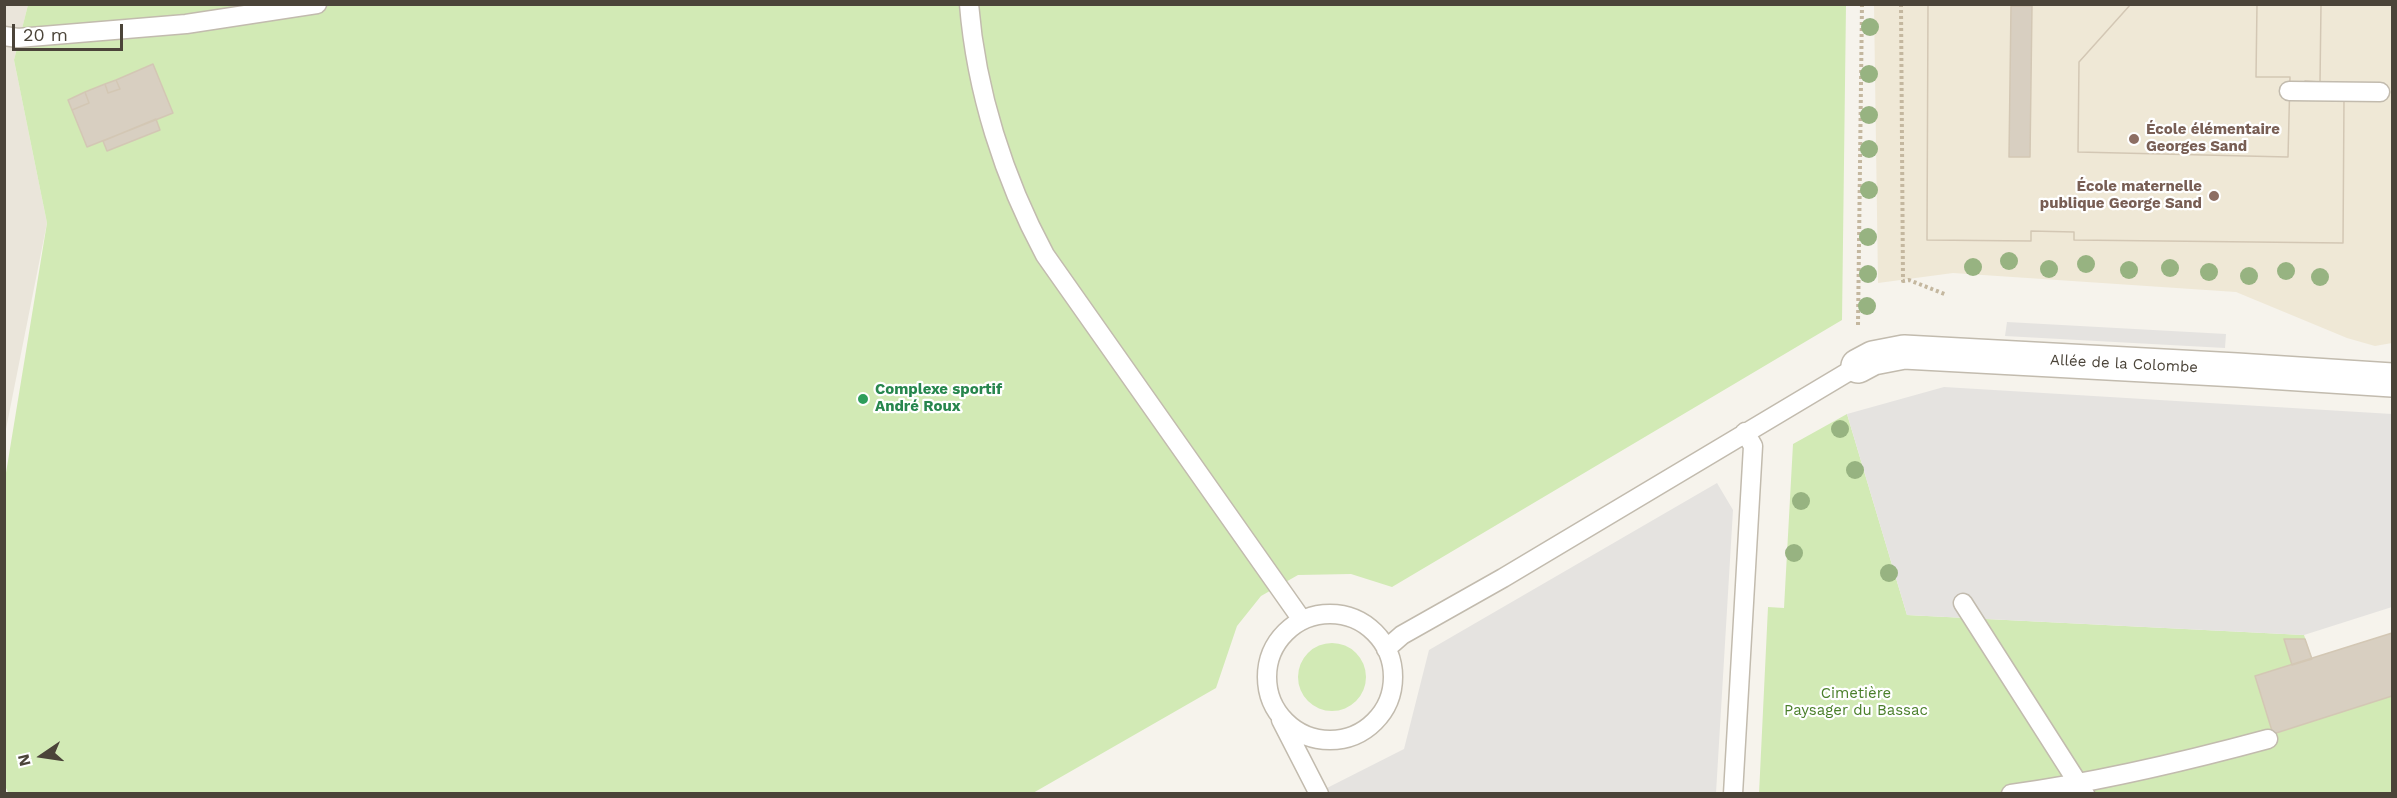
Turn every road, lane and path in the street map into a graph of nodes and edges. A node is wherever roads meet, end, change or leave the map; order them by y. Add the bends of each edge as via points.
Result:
1 (317, 4) edge
2 (969, 4) edge
3 (1862, 4) edge
4 (1901, 4) edge
5 (4, 36) edge
6 (2289, 91) dead end
7 (2380, 92) dead end
8 (1947, 295) dead end
9 (1858, 366) junction
10 (2392, 381) edge
11 (1745, 432) junction
12 (1963, 603) dead end
13 (1302, 620) junction
14 (1386, 648) junction
15 (1276, 711) junction
16 (2268, 739) dead end
17 (2082, 789) edge
18 (1319, 794) edge
19 (1733, 794) edge
20 (2012, 794) edge

1 - 5 lane via 186,24
2 - 13 lane via 972,37 992,125 1008,176 1035,237
3 - 9 path
4 - 8 path via 1902,281 1909,280
6 - 7 lane
9 - 10 street, Allée de la Colombe via 1873,358 1904,352
9 - 11 lane
11 - 14 lane
11 - 19 lane via 1753,446
12 - 17 lane
13 - 14 lane via 1316,614 1336,613 1356,618 1373,630
13 - 15 lane via 1282,635 1271,652 1268,692
14 - 15 lane via 1392,666 1392,688 1384,709 1371,726 1352,736 1331,740 1309,736 1290,726
15 - 18 lane
16 - 17 lane
17 - 20 lane

